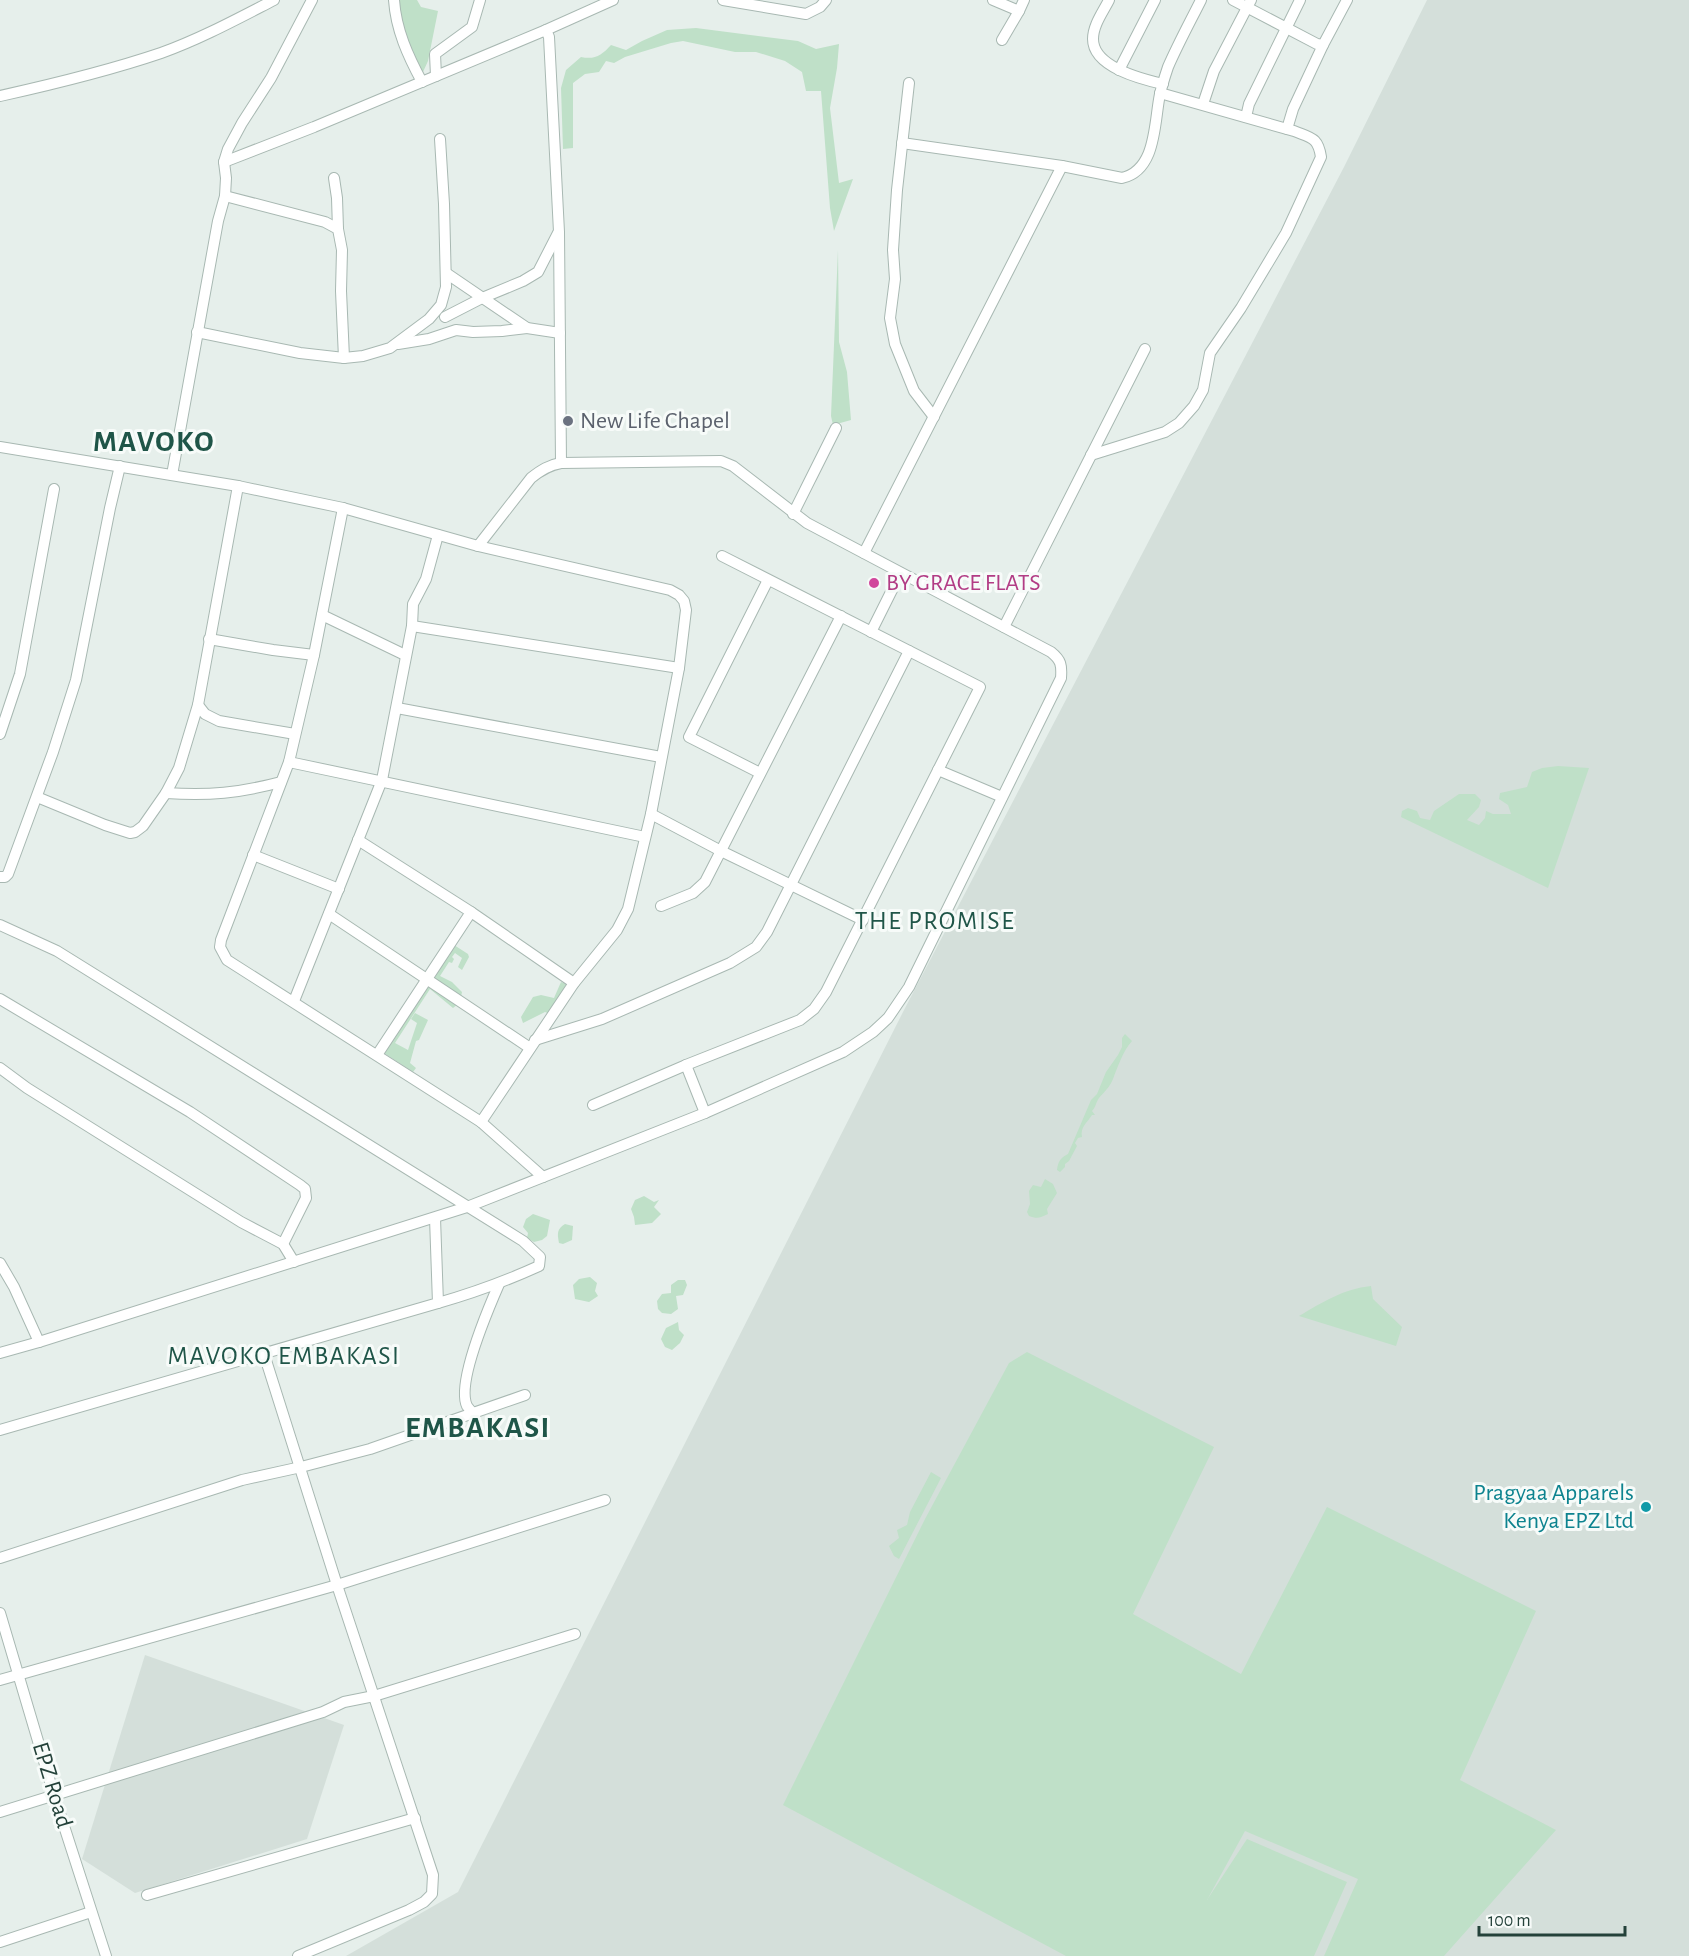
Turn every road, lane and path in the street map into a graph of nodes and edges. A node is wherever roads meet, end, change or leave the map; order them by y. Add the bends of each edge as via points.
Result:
1 (274, 0) edge
2 (312, 0) edge
3 (394, 0) edge
4 (480, 0) edge
5 (612, 0) edge
6 (723, 0) edge
7 (826, 0) edge
8 (993, 0) edge
9 (1024, 0) edge
10 (1109, 0) edge
11 (1155, 0) edge
12 (1201, 0) edge
13 (1233, 0) edge
14 (1300, 0) edge
15 (1347, 0) edge
16 (1249, 4) edge
17 (1018, 11) junction
18 (1286, 27) junction
19 (546, 30) junction
20 (1002, 40) dead end
21 (1323, 45) junction
22 (1119, 70) junction
23 (436, 76) junction
24 (422, 82) junction
25 (909, 83) dead end
26 (1161, 89) junction
27 (0, 96) edge
28 (1203, 104) junction
29 (1246, 117) junction
30 (1287, 129) junction
31 (440, 139) dead end
32 (902, 143) junction
33 (224, 162) junction
34 (1062, 166) junction
35 (334, 178) dead end
36 (225, 196) junction
37 (338, 229) junction
38 (558, 232) junction
39 (446, 273) junction
40 (482, 298) junction
41 (441, 305) junction
42 (446, 317) junction
43 (527, 328) junction
44 (451, 331) junction
45 (197, 332) junction
46 (560, 333) junction
47 (396, 344) junction
48 (1145, 349) dead end
49 (344, 358) junction
50 (934, 417) junction
51 (836, 428) dead end
52 (0, 447) edge
53 (1091, 455) junction
54 (561, 463) junction
55 (120, 466) junction
56 (172, 475) junction
57 (238, 486) junction
58 (54, 489) dead end
59 (343, 508) junction
60 (793, 514) junction
61 (438, 535) junction
62 (478, 546) junction
63 (864, 553) junction
64 (722, 556) dead end
65 (900, 574) junction
66 (768, 580) junction
67 (322, 615) junction
68 (841, 616) junction
69 (412, 626) junction
70 (1004, 627) junction
71 (871, 632) junction
72 (209, 639) junction
73 (909, 651) junction
74 (314, 655) junction
75 (405, 655) junction
76 (679, 668) junction
77 (198, 705) junction
78 (397, 708) junction
79 (0, 734) edge
80 (295, 734) junction
81 (661, 757) junction
82 (289, 762) junction
83 (938, 770) junction
84 (760, 773) junction
85 (382, 780) junction
86 (281, 782) junction
87 (166, 793) junction
88 (37, 797) junction
89 (1002, 797) junction
90 (651, 814) junction
91 (645, 837) junction
92 (358, 840) junction
93 (721, 851) junction
94 (253, 855) junction
95 (0, 876) edge
96 (790, 884) junction
97 (339, 889) junction
98 (661, 906) dead end
99 (471, 912) junction
100 (329, 914) junction
101 (863, 920) junction
102 (0, 925) edge
103 (427, 979) junction
104 (574, 983) junction
105 (0, 999) edge
106 (294, 1001) junction
107 (532, 1044) junction
108 (378, 1055) junction
109 (686, 1065) junction
110 (0, 1068) edge
111 (593, 1104) dead end
112 (705, 1113) junction
113 (481, 1122) junction
114 (543, 1178) junction
115 (467, 1207) junction
116 (435, 1218) junction
117 (283, 1244) junction
118 (294, 1262) junction
119 (0, 1263) edge
120 (499, 1284) junction
121 (438, 1303) junction
122 (39, 1342) junction
123 (0, 1353) edge
124 (264, 1354) junction
125 (525, 1395) dead end
126 (473, 1413) junction
127 (0, 1430) edge
128 (301, 1467) junction
129 (604, 1500) dead end
130 (0, 1558) edge
131 (337, 1585) junction
132 (0, 1613) edge
133 (575, 1634) dead end
134 (19, 1674) junction
135 (0, 1680) edge
136 (374, 1696) junction
137 (54, 1795) junction
138 (0, 1812) edge
139 (415, 1818) junction
140 (147, 1895) dead end
141 (91, 1912) junction
142 (0, 1942) edge
143 (106, 1956) edge
144 (298, 1956) edge

1 - 27 street via 162,52 73,80
2 - 33 street via 271,78 234,136
3 - 24 street via 405,50
4 - 23 street via 472,27 435,54
5 - 19 street
6 - 7 street via 806,14
8 - 17 street
9 - 17 street
10 - 22 street via 1093,38 1100,56
11 - 22 street
12 - 26 street
13 - 16 street
14 - 18 street
15 - 21 street
16 - 18 street
16 - 28 street via 1214,71
17 - 20 street
18 - 21 street
18 - 29 street
19 - 23 street
19 - 38 street
21 - 30 street
22 - 26 street
23 - 24 street
24 - 33 street
25 - 32 street
26 - 28 street
26 - 34 street via 1152,144 1142,165 1131,176
28 - 29 street
29 - 30 street
30 - 53 street via 1315,140 1321,157 1286,233 1210,353 1203,390 1194,406 1165,432
31 - 39 street
32 - 34 street
32 - 50 street via 890,318 895,344 914,391
33 - 36 street
34 - 50 street
35 - 37 street
36 - 37 street via 325,222
36 - 45 street
37 - 49 street via 342,250
38 - 40 street via 538,272
38 - 46 street
39 - 40 street
39 - 41 street
40 - 42 street
40 - 43 street
41 - 42 street
41 - 47 street
42 - 44 street
43 - 44 street
43 - 46 street
44 - 47 street
45 - 49 street
45 - 56 street
46 - 54 street
47 - 49 street via 363,356
48 - 53 street
50 - 63 street
51 - 60 street
52 - 55 street
53 - 70 street
54 - 60 street via 721,461
54 - 62 street via 531,478
55 - 56 street
55 - 88 street via 76,680
56 - 57 street
57 - 59 street
57 - 72 street
58 - 79 street via 20,674
59 - 61 street
59 - 67 street
60 - 63 street
61 - 62 street
61 - 69 street via 426,579 413,604
62 - 76 street via 679,595 686,610
63 - 65 street
64 - 66 street
65 - 70 street
65 - 71 street
66 - 68 street
66 - 84 street via 689,737
67 - 74 street
67 - 75 street
68 - 71 street
68 - 84 street
69 - 75 street
69 - 76 street
70 - 89 street via 1060,659 1061,678
71 - 73 street
72 - 74 street
72 - 77 street
73 - 83 street via 980,687
73 - 96 street
74 - 80 street
75 - 78 street
76 - 81 street
77 - 80 street via 219,721
77 - 87 street via 179,768
78 - 81 street
78 - 85 street
80 - 82 street
81 - 90 street
82 - 85 street
82 - 86 street
83 - 89 street
83 - 101 street
84 - 93 street
85 - 91 street
85 - 92 street
86 - 87 street via 223,794
86 - 94 street
87 - 88 street via 143,826 130,833
88 - 95 street via 8,874
89 - 112 street via 909,987 888,1018 843,1052
90 - 91 street
90 - 93 street
91 - 104 street via 628,909 617,930
92 - 97 street
92 - 99 street
93 - 96 street
93 - 98 street via 699,889
94 - 97 street
94 - 106 street via 220,947 227,960
96 - 101 street
96 - 107 street via 762,940 748,954 602,1019
97 - 100 street
99 - 103 street
99 - 104 street
100 - 103 street
100 - 106 street
101 - 109 street via 821,1001 807,1016
102 - 115 street via 57,951
103 - 107 street
103 - 108 street
104 - 107 street
105 - 117 street via 190,1112 305,1189 306,1198
106 - 108 street
107 - 113 street
108 - 113 street
109 - 111 street
109 - 112 street
110 - 117 street via 241,1222
112 - 114 street
113 - 114 street
114 - 115 street
115 - 116 street
115 - 120 street via 523,1241 540,1257 539,1266
116 - 118 street
116 - 121 street
117 - 118 street
118 - 122 street
119 - 122 street
120 - 121 street
120 - 126 street via 482,1322 466,1384 466,1405
121 - 124 street
122 - 123 street
124 - 127 street
124 - 128 street
125 - 126 street
126 - 128 street via 370,1449
128 - 130 street via 242,1480
128 - 131 street
129 - 131 street
131 - 134 street
131 - 136 street
132 - 134 street, EPZ Road
133 - 136 street
134 - 135 street
134 - 137 street, EPZ Road
136 - 137 street via 344,1702 323,1712
136 - 139 street
137 - 138 street
137 - 141 street, EPZ Road
139 - 140 street
139 - 144 street via 433,1875 432,1894 409,1910
141 - 142 street
141 - 143 street, EPZ Road

